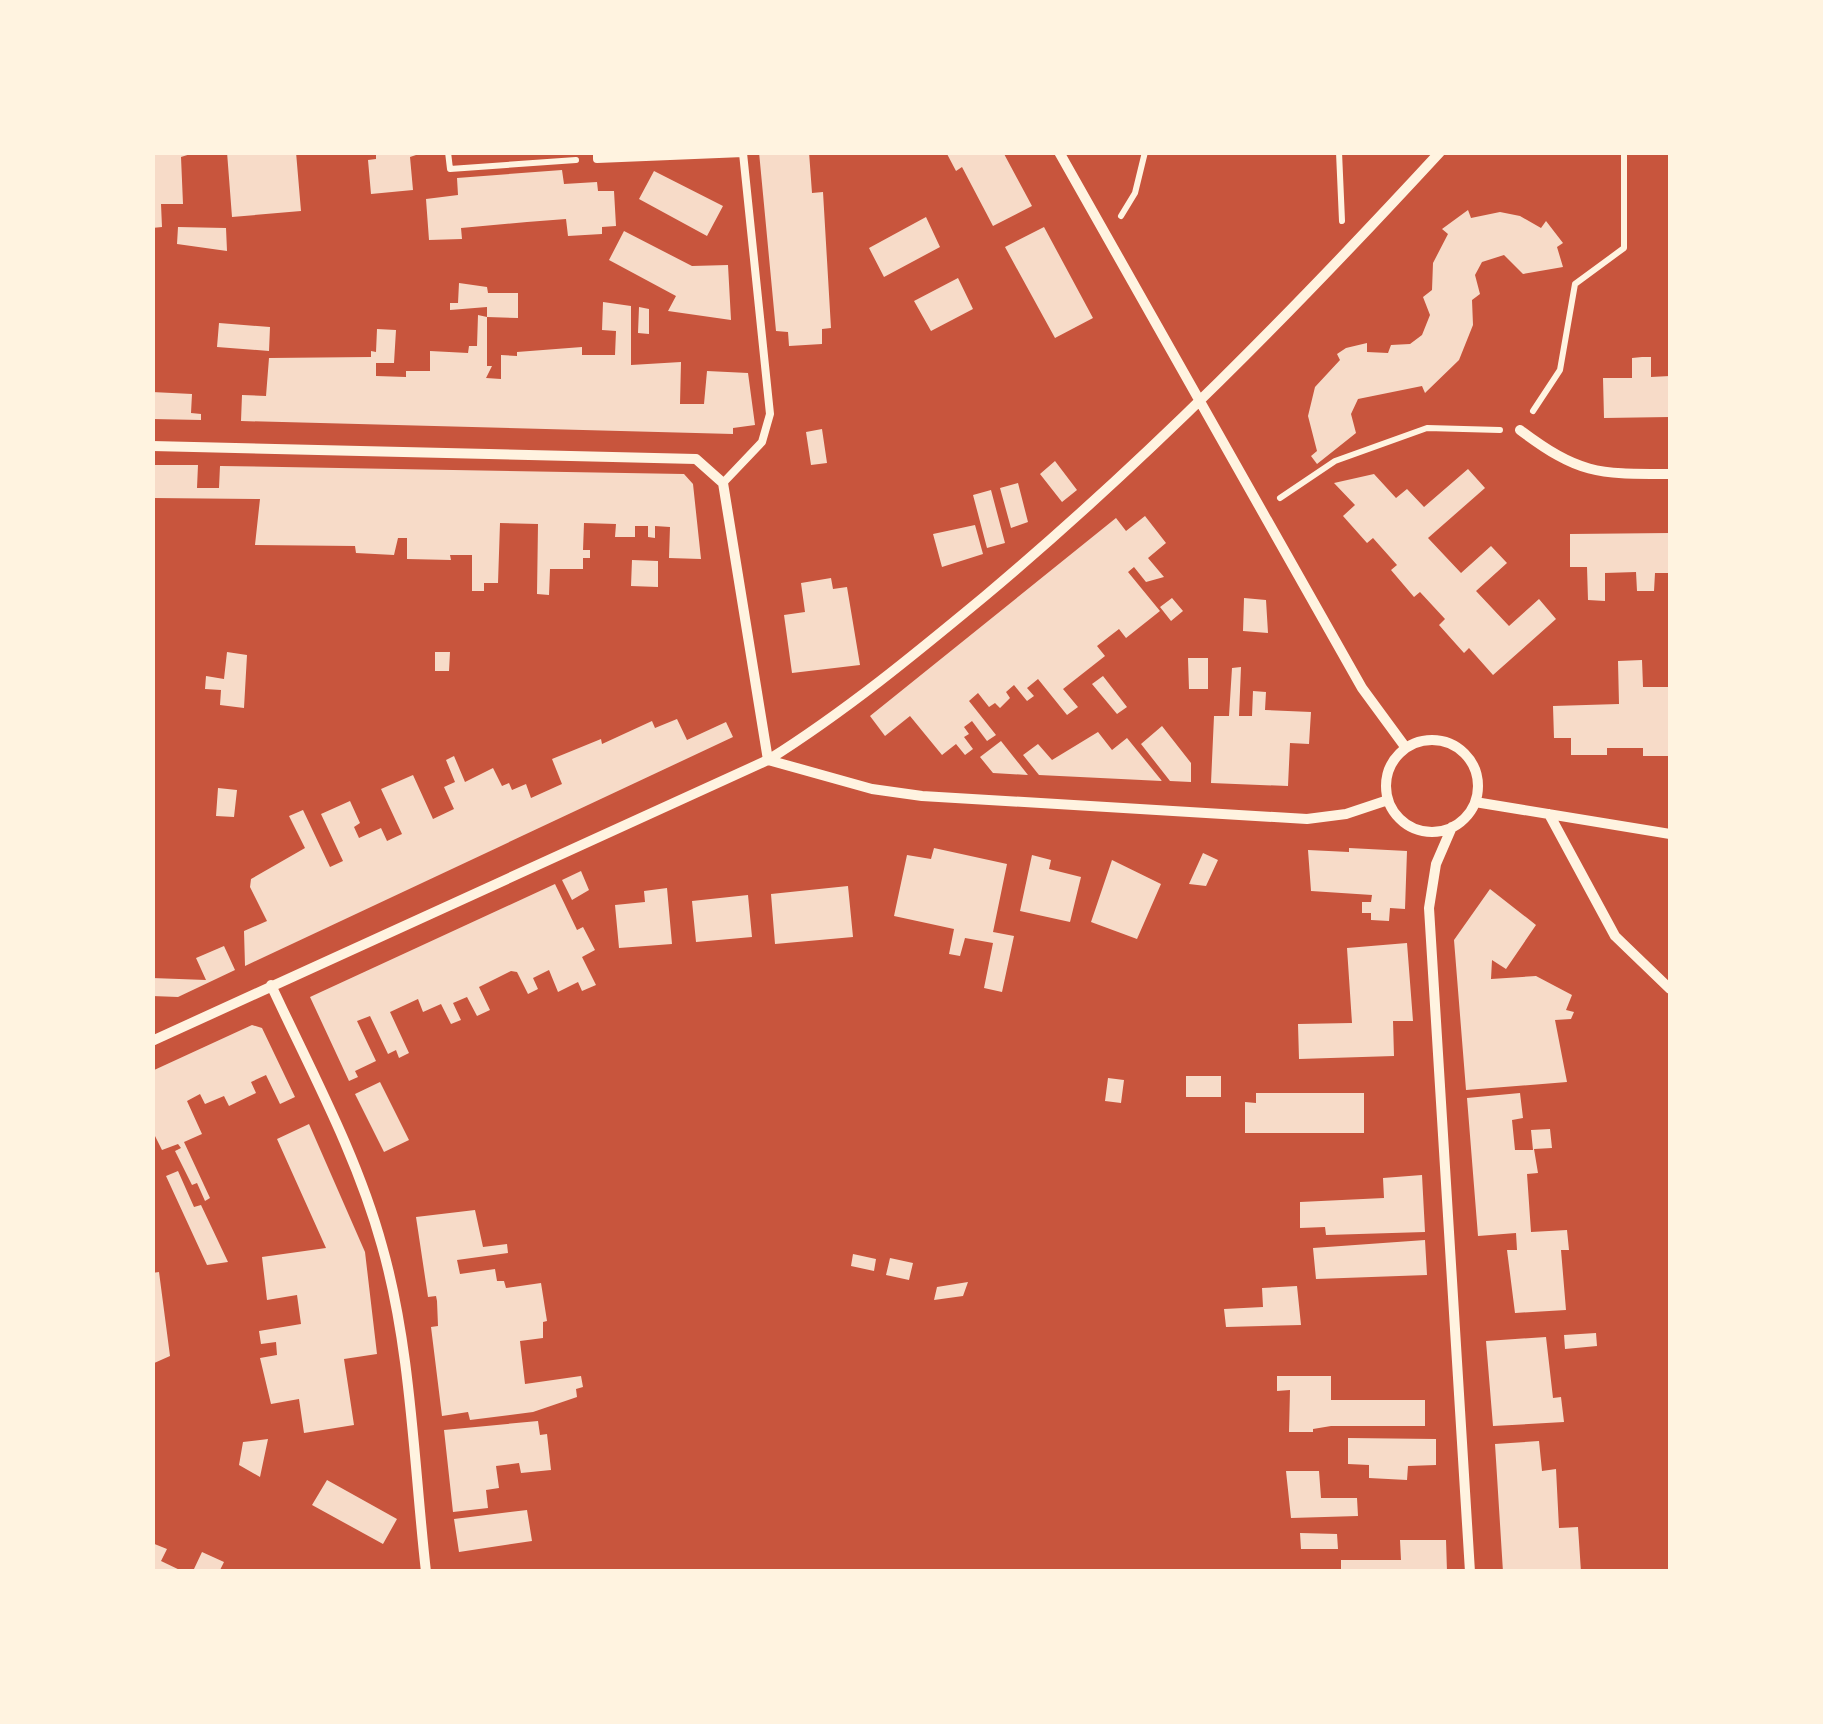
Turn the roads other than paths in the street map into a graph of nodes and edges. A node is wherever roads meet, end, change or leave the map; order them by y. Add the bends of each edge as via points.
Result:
1 (1059, 152) edge
2 (1440, 152) edge
3 (597, 156) edge
4 (1199, 405) junction
5 (1520, 430) road end
6 (152, 446) edge
7 (1670, 474) edge
8 (724, 483) junction
9 (1406, 748) junction
10 (768, 760) junction
11 (1388, 800) junction
12 (1475, 802) junction
13 (1549, 814) junction
14 (1452, 828) junction
15 (1670, 834) edge
16 (272, 986) junction
17 (1670, 989) edge
18 (152, 1041) edge
19 (426, 1572) edge
20 (1470, 1572) edge

1 - 4 street
2 - 4 street
3 - 8 lane via 743,153 770,414 762,442
4 - 9 street via 1362,688
4 - 10 street via 1070,525 888,677
5 - 7 street via 1588,472
6 - 8 street via 696,459
8 - 10 street
9 - 11 street via 1388,771
9 - 12 street via 1435,740 1457,748 1476,772
10 - 11 street via 922,796 1306,818
10 - 16 street
11 - 14 street via 1394,814 1414,828
12 - 13 street
12 - 14 street
13 - 15 street
13 - 17 street via 1615,936
14 - 20 street via 1436,864 1429,908
16 - 18 street
16 - 19 street via 358,1174 383,1249

